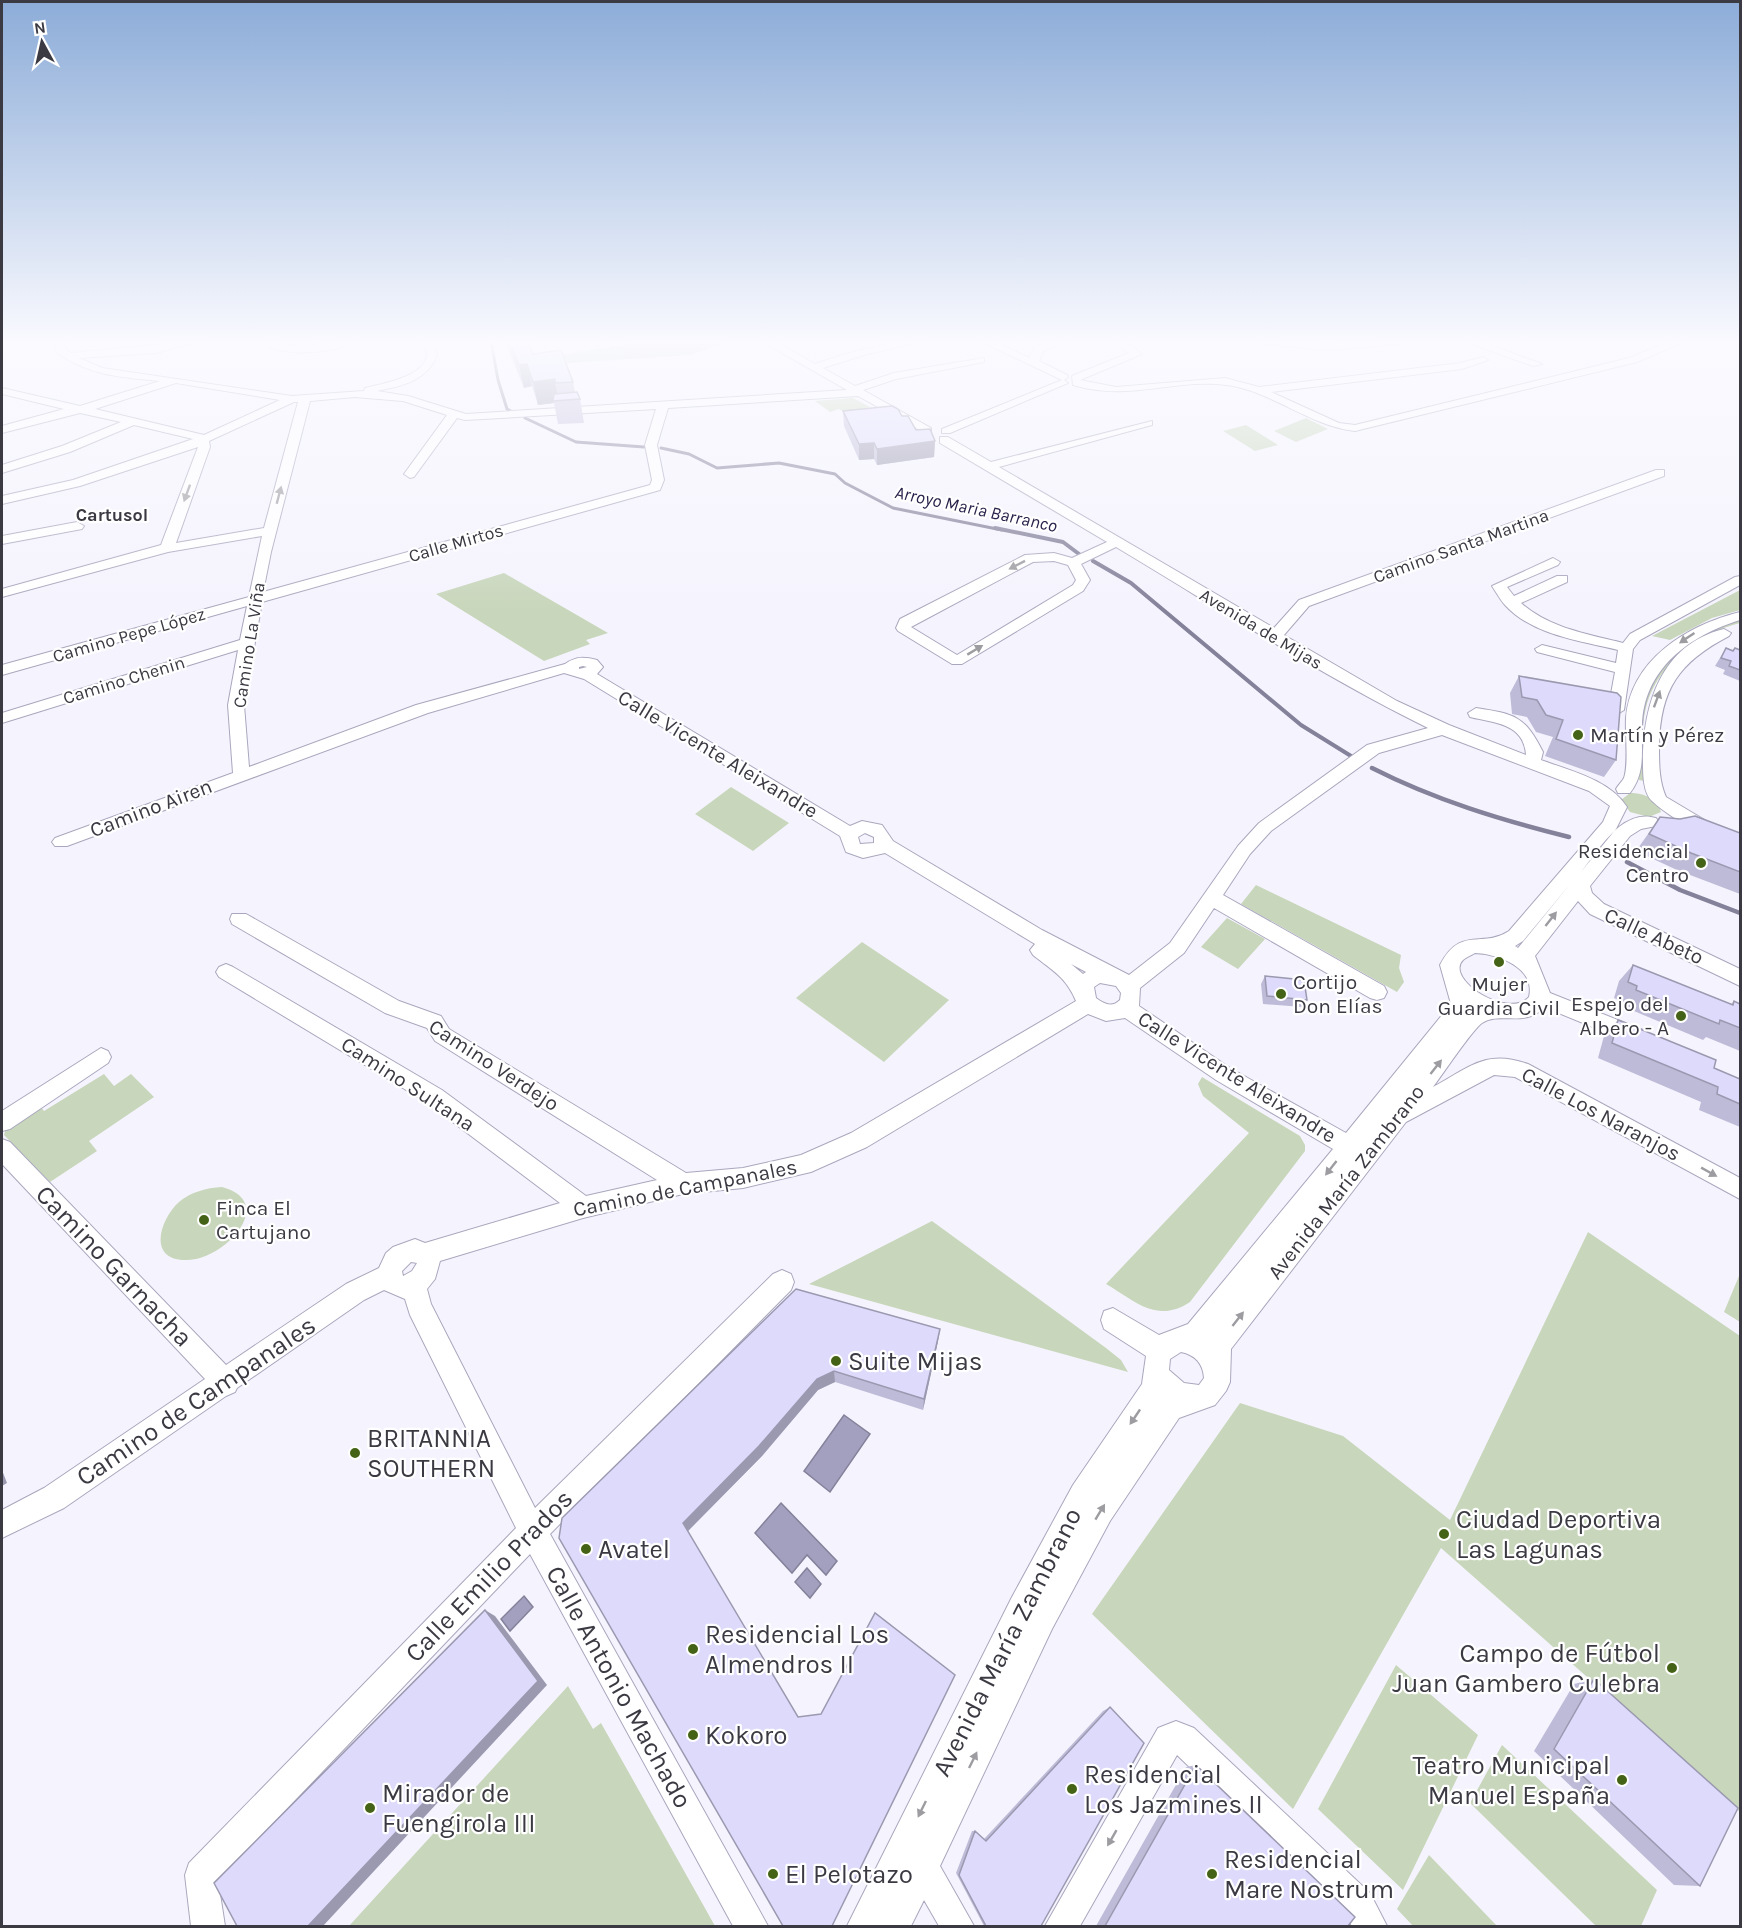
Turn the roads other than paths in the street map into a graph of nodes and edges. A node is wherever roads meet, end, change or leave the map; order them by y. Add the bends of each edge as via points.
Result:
1 (110, 431) edge
2 (175, 431) edge
3 (219, 431) edge
4 (297, 431) edge
5 (441, 431) edge
6 (655, 431) edge
7 (926, 431) edge
8 (954, 431) edge
9 (1119, 431) edge
10 (945, 435) junction
11 (203, 438) junction
12 (991, 466) junction
13 (2, 469) edge
14 (1660, 473) dead end
15 (410, 474) dead end
16 (2, 500) edge
17 (77, 526) dead end
18 (269, 531) junction
19 (2, 540) edge
20 (1117, 542) junction
21 (167, 548) junction
22 (1073, 562) junction
23 (1553, 562) dead end
24 (1563, 579) dead end
25 (1740, 580) edge
26 (2, 593) edge
27 (256, 599) junction
28 (1510, 603) junction
29 (1740, 616) edge
30 (1740, 626) edge
31 (1274, 637) junction
32 (1631, 642) junction
33 (247, 643) junction
34 (1542, 649) dead end
35 (1666, 652) junction
36 (1622, 669) junction
37 (2, 670) edge
38 (583, 670) joint
39 (1637, 699) junction
40 (1476, 714) dead end
41 (2, 718) edge
42 (1443, 729) junction
43 (1532, 763) junction
44 (241, 774) junction
45 (1620, 796) junction
46 (1661, 799) junction
47 (1654, 822) junction
48 (1702, 826) junction
49 (1740, 841) edge
50 (62, 842) dead end
51 (880, 847) junction
52 (1580, 884) junction
53 (1212, 898) junction
54 (239, 919) dead end
55 (1487, 946) junction
56 (1531, 968) junction
57 (226, 972) dead end
58 (1109, 975) junction
59 (1740, 978) edge
60 (1128, 986) junction
61 (1458, 988) junction
62 (1377, 992) dead end
63 (1086, 996) junction
64 (1540, 997) junction
65 (1126, 1008) junction
66 (1498, 1011) junction
67 (1654, 1044) edge
68 (101, 1057) dead end
69 (1396, 1118) junction
70 (2, 1122) edge
71 (1348, 1146) junction
72 (2, 1149) edge
73 (683, 1184) junction
74 (1740, 1189) edge
75 (583, 1207) junction
76 (402, 1280) junction
77 (782, 1282) dead end
78 (1113, 1320) dead end
79 (1166, 1352) junction
80 (1217, 1372) junction
81 (226, 1383) junction
82 (1198, 1400) junction
83 (2, 1524) edge
84 (532, 1531) junction
85 (922, 1866) junction
86 (208, 1926) edge
87 (751, 1926) edge
88 (864, 1926) edge
89 (894, 1926) edge
90 (957, 1926) edge
91 (1062, 1926) edge
92 (1370, 1926) edge

1 - 13 street
2 - 11 street
3 - 11 street
18 -> 4 street, Camino La Viña
5 - 15 street
6 - 27 street, Calle Mirtos via 651,445 656,487
7 - 10 street, Avenida de Mijas via 922,435 926,439
8 - 10 street
9 - 12 street
10 - 12 street, Avenida de Mijas
11 - 16 street via 76,483
11 -> 21 street via 204,447
12 - 20 street, Avenida de Mijas
14 - 31 street, Camino Santa Martina via 1304,603
17 - 19 street
18 - 21 street
18 - 27 street, Camino La Viña
20 - 22 street
20 - 31 street, Avenida de Mijas
21 - 26 street
22 -> 22 street via 1054,557 1030,558 905,622 903,628 957,661 1078,588 1083,580
23 - 28 street via 1498,586
24 - 28 street
25 - 32 street
27 - 33 street, Camino La Viña
27 - 37 street, Camino Pepe López
28 - 32 street via 1531,620 1547,626
29 -> 35 street via 1695,633
46 -> 30 street via 1652,782 1650,735 1654,703 1664,680 1708,640
31 - 42 street, Avenida de Mijas via 1390,704
32 - 35 street
32 - 36 street
33 - 41 street, Camino Chenin
33 - 44 street, Camino La Viña via 236,705
34 - 36 street
35 - 39 street
36 - 39 street via 1613,699
38 - 44 street, Camino Airen via 422,709
38 - 51 street, Calle Vicente Aleixandre via 854,832 848,840 852,848 863,852
39 - 45 street via 1632,779
40 - 43 street via 1513,719 1522,725 1535,752
42 - 43 street, Avenida de Mijas
42 - 53 street via 1373,748 1265,826
43 - 45 street, Avenida de Mijas
44 - 50 street, Camino Airen
45 - 46 street via 1641,789
45 - 47 street, Avenida de Mijas via 1632,817
45 - 55 street via 1610,825 1516,936 1502,945
46 - 47 street via 1668,816
46 - 48 street
47 - 48 street
47 - 52 street via 1637,823 1624,832
48 - 49 street
51 - 58 street
51 - 63 street, Calle Vicente Aleixandre via 1050,957 1072,975
56 -> 52 street via 1525,956 1527,950
52 - 59 street, Calle Abeto via 1584,896 1597,909
53 - 60 street via 1177,948
53 - 62 street
54 - 73 street, Camino Verdejo via 392,1007 434,1022 442,1035
55 - 56 street via 1512,953
55 - 61 street via 1473,945 1453,956 1449,966
56 - 64 street via 1538,978
57 - 75 street, Camino Sultana via 434,1096
58 - 60 street
58 - 63 street via 1089,979
60 - 65 street via 1132,998
61 - 66 street via 1467,998
61 - 71 street, Avenida María Zambrano via 1461,1006
63 - 65 street via 1095,1009 1111,1013
63 - 73 street, Camino de Campanales via 834,1153 777,1172
64 - 66 street via 1524,1010
64 - 67 street
65 - 71 street, Calle Vicente Aleixandre via 1223,1074
69 -> 66 street, Avenida María Zambrano via 1476,1016
68 - 70 street
69 -> 74 street, Calle Los Naranjos via 1491,1066 1504,1065 1521,1070
80 -> 69 street, Avenida María Zambrano via 1217,1353 1228,1332
71 -> 79 street, Avenida María Zambrano via 1211,1318 1195,1334
72 - 81 street, Camino Garnacha
73 - 75 street, Camino de Campanales
75 - 76 street, Camino de Campanales via 426,1254 429,1269 421,1281
76 - 81 street, Camino de Campanales via 356,1292
76 - 84 street, Calle Antonio Machado
77 - 84 street, Calle Emilio Prados
78 - 79 street
79 - 80 street via 1195,1343 1208,1352
79 - 82 street via 1158,1374 1170,1391 1188,1400
79 -> 88 street, Avenida María Zambrano via 1150,1393 1083,1495 1022,1607
80 - 82 street via 1213,1390
81 - 83 street, Camino de Campanales via 54,1498
85 -> 82 street, Avenida María Zambrano via 1042,1619 1100,1511 1170,1409 1180,1402
84 - 86 street, Calle Emilio Prados via 201,1875
84 - 87 street, Calle Antonio Machado
85 - 89 street, Avenida María Zambrano
85 - 90 street
92 -> 91 street via 1358,1905 1176,1736 1169,1739

